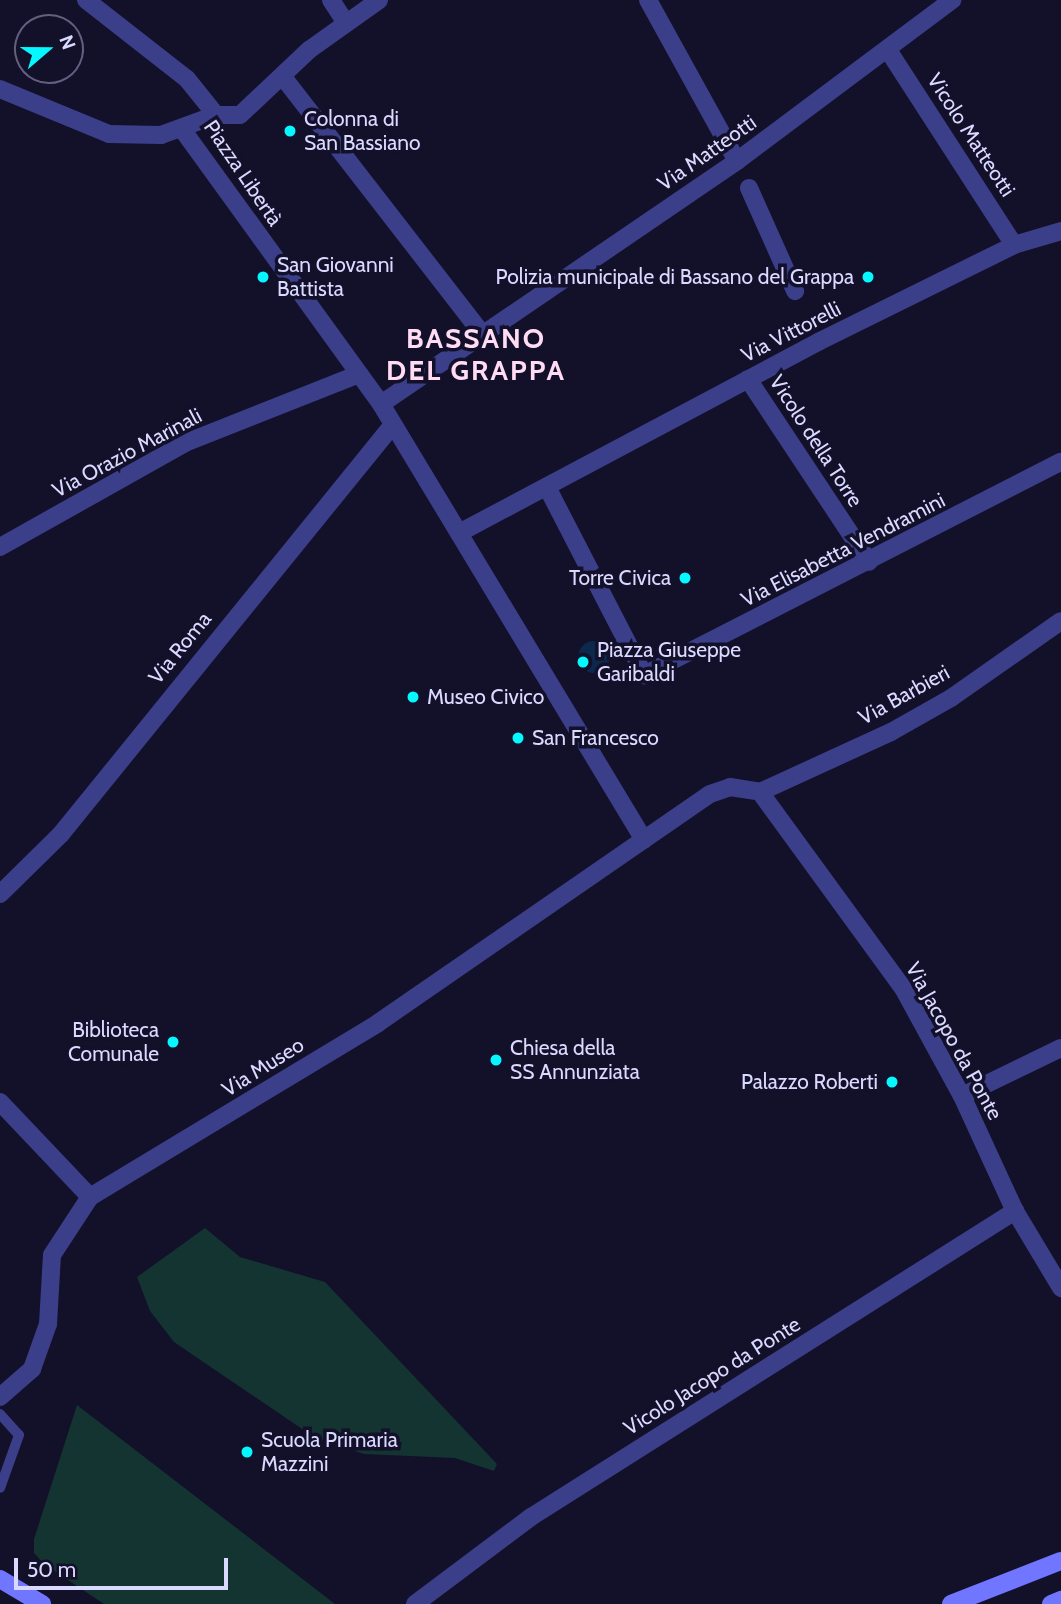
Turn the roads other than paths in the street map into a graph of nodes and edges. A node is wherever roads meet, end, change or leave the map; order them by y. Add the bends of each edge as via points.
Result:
1 (86, 0) edge
2 (331, 0) edge
3 (648, 0) edge
4 (951, 0) edge
5 (378, 1) edge
6 (346, 23) junction
7 (888, 50) junction
8 (283, 77) junction
9 (0, 89) edge
10 (216, 116) junction
11 (182, 129) junction
12 (737, 161) junction
13 (749, 188) dead end
14 (1061, 231) edge
15 (1014, 244) junction
16 (795, 291) dead end
17 (481, 332) junction
18 (358, 375) junction
19 (748, 379) junction
20 (381, 404) junction
21 (391, 427) junction
22 (1061, 462) edge
23 (548, 487) junction
24 (459, 533) junction
25 (0, 547) edge
26 (869, 562) junction
27 (1061, 621) edge
28 (760, 792) junction
29 (644, 840) junction
30 (0, 894) edge
31 (1061, 1048) edge
32 (962, 1096) junction
33 (0, 1102) edge
34 (90, 1197) junction
35 (1015, 1211) junction
36 (1061, 1288) edge
37 (0, 1397) edge
38 (0, 1414) edge
39 (0, 1488) edge
40 (1061, 1561) edge
41 (0, 1579) edge
42 (1061, 1600) edge
43 (41, 1604) edge
44 (415, 1604) edge
45 (951, 1604) edge
46 (1051, 1604) edge

1 - 10 street via 187,79
2 - 6 street
3 - 12 street
4 - 7 street, Via Matteotti
5 - 6 street, Piazza Libertà
6 - 8 street, Piazza Libertà
7 - 12 street, Via Matteotti
7 - 15 street, Vicolo Matteotti
8 - 10 street, Piazza Libertà via 240,115
8 - 17 street
9 - 11 street via 109,134 161,135
10 - 11 street, Piazza Libertà
11 - 18 street, Piazza Libertà
12 - 17 street, Via Matteotti
13 - 16 street
14 - 15 street, Via Vittorelli
15 - 19 street, Via Vittorelli
17 - 20 street
18 - 20 street, Piazza Libertà
18 - 25 street, Via Orazio Marinali via 185,443
19 - 23 street, Via Vittorelli
19 - 26 street, Vicolo della Torre
20 - 21 street, Piazza Libertà
21 - 24 street, Piazza Libertà
21 - 30 street, Via Roma via 61,834
22 - 26 street, Via Elisabetta Vendramini
23 - 24 street
23 - 26 street, Via Elisabetta Vendramini via 644,675
24 - 29 street
27 - 28 street, Via Barbieri via 951,698 891,732
28 - 29 street via 721,788
28 - 32 street, Via Jacopo da Ponte via 903,988
29 - 34 street, Via Museo via 377,1023
31 - 32 street
32 - 35 street, Via Jacopo da Ponte
33 - 34 street
34 - 37 street, Via Museo via 52,1255 48,1324 32,1369
35 - 36 street, Via Jacopo da Ponte
35 - 44 street, Vicolo Jacopo da Ponte via 531,1517
38 - 39 lane via 19,1435
40 - 45 main road
41 - 43 main road
42 - 46 main road

